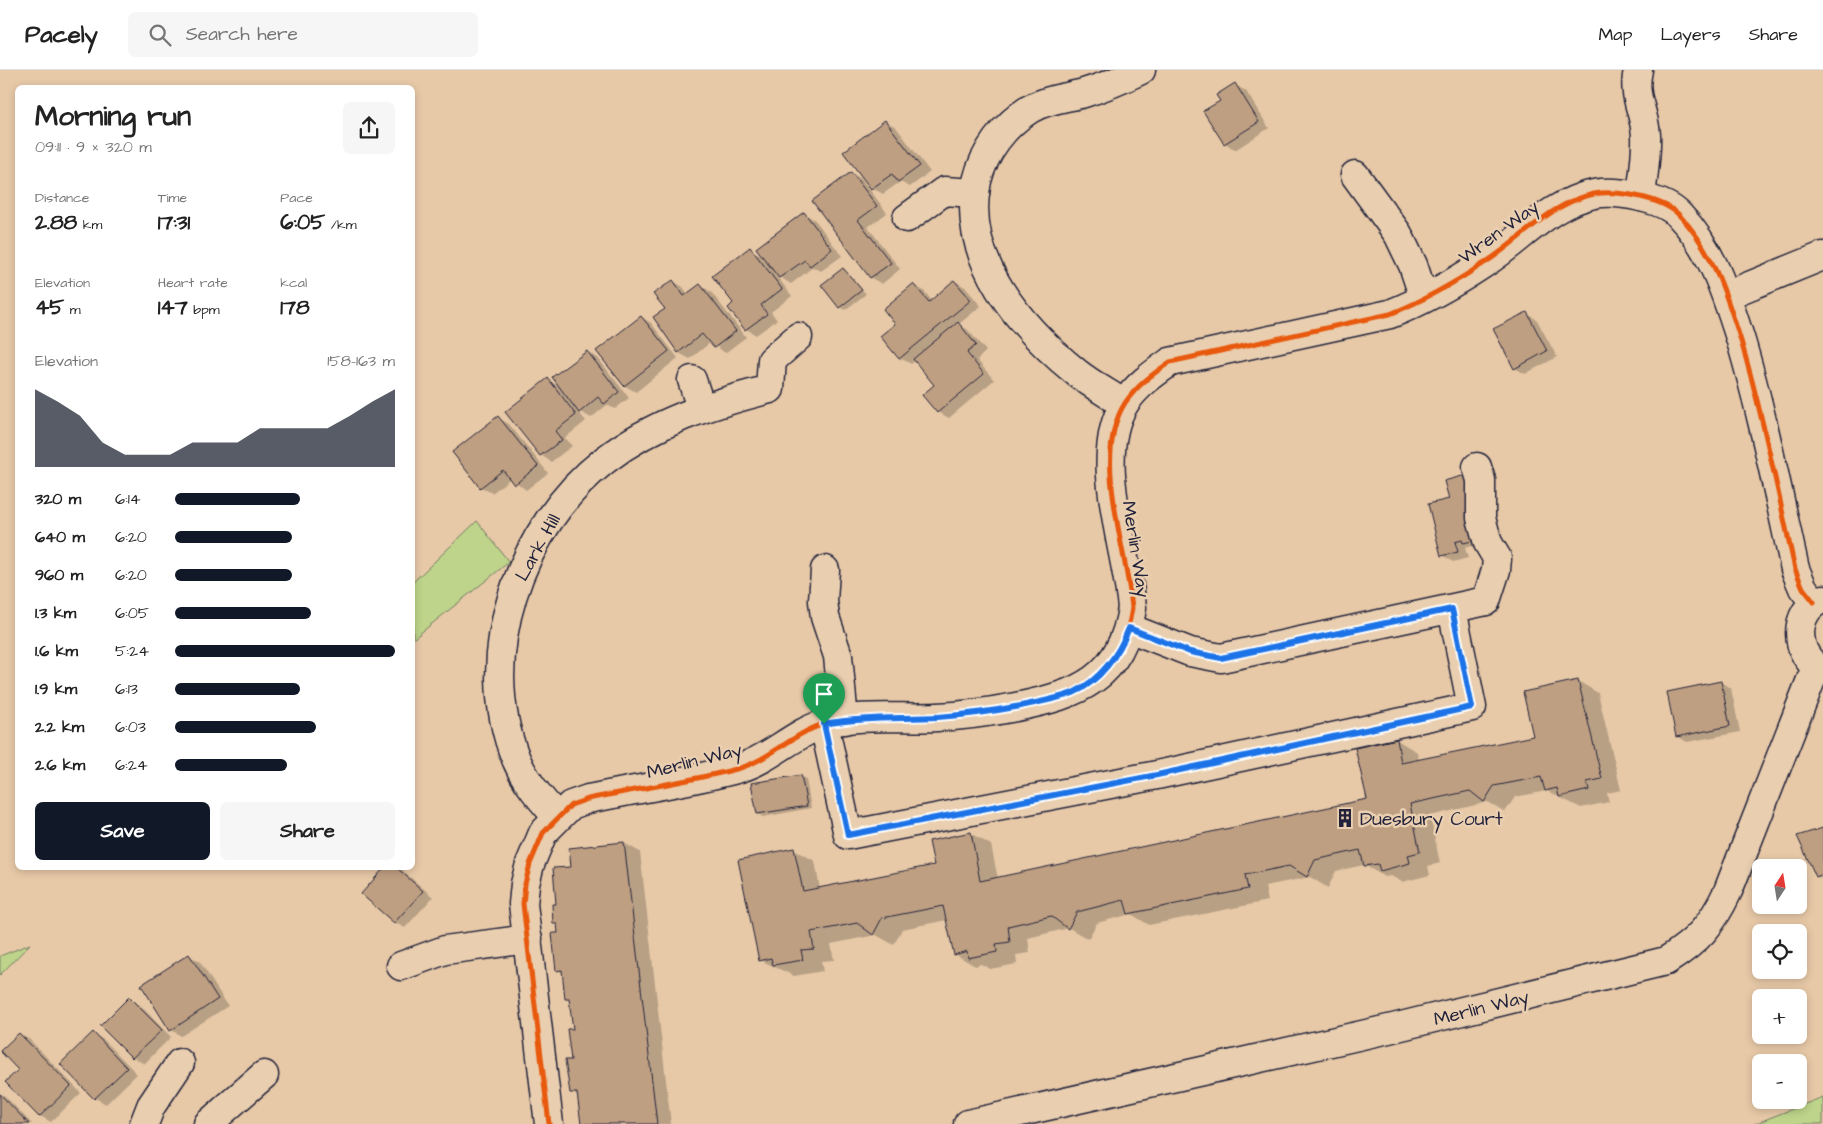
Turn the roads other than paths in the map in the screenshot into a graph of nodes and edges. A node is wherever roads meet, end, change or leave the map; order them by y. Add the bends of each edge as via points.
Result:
1 (1141, 70) edge
2 (1636, 78) edge
3 (1355, 175) dead end
4 (975, 193) junction
5 (1641, 197) junction
6 (907, 218) dead end
7 (1823, 256) edge
8 (1727, 295) junction
9 (1424, 298) junction
10 (798, 337) dead end
11 (692, 380) dead end
12 (1124, 404) junction
13 (701, 408) junction
14 (1477, 467) dead end
15 (825, 570) dead end
16 (1818, 600) edge
17 (1452, 609) junction
18 (1129, 628) junction
19 (1820, 669) edge
20 (834, 722) junction
21 (557, 818) junction
22 (528, 939) junction
23 (401, 966) dead end
24 (180, 1063) dead end
25 (264, 1075) dead end
26 (144, 1124) edge
27 (208, 1124) edge
28 (549, 1124) edge
29 (968, 1124) edge

1 - 4 street via 1103,87 1050,100 1030,109 992,146 980,168
2 - 5 street via 1646,132
3 - 9 street via 1398,234
4 - 6 street via 944,192
4 - 12 street via 974,229 990,274 1004,298 1077,373
5 - 8 street, Wren Way via 1679,214 1696,236
5 - 9 street, Wren Way via 1594,194 1551,212 1487,261
7 - 8 street
8 - 16 street, Wren Way via 1754,384 1795,569 1804,588
9 - 12 street, Wren Way via 1390,314 1363,321 1170,362 1145,380
10 - 13 street, Lark Hill via 772,360 770,390
11 - 13 street
12 - 18 street, Merlin Way via 1116,426 1110,475 1130,590
13 - 21 street, Lark Hill via 650,431 582,479 536,542 510,603 502,633 499,672 504,718 516,760
14 - 17 street via 1481,480 1481,518 1488,543 1497,558 1496,570 1486,601
15 - 20 street via 826,616 838,656
16 - 19 street via 1803,615 1799,631 1807,658
17 - 18 street via 1221,658 1190,652
17 - 20 street via 1472,707 1157,775 848,835
18 - 20 street, Merlin Way via 1115,657 1074,692 995,711
19 - 29 street, Merlin Way via 1718,912 1698,939 1666,961 1393,1028
20 - 21 street, Merlin Way via 801,734 741,767 588,799 571,805
21 - 22 street, Merlin Way via 543,833 530,864 523,904
22 - 23 street via 445,950
22 - 28 street, Merlin Way
24 - 26 street via 151,1106
25 - 27 street

